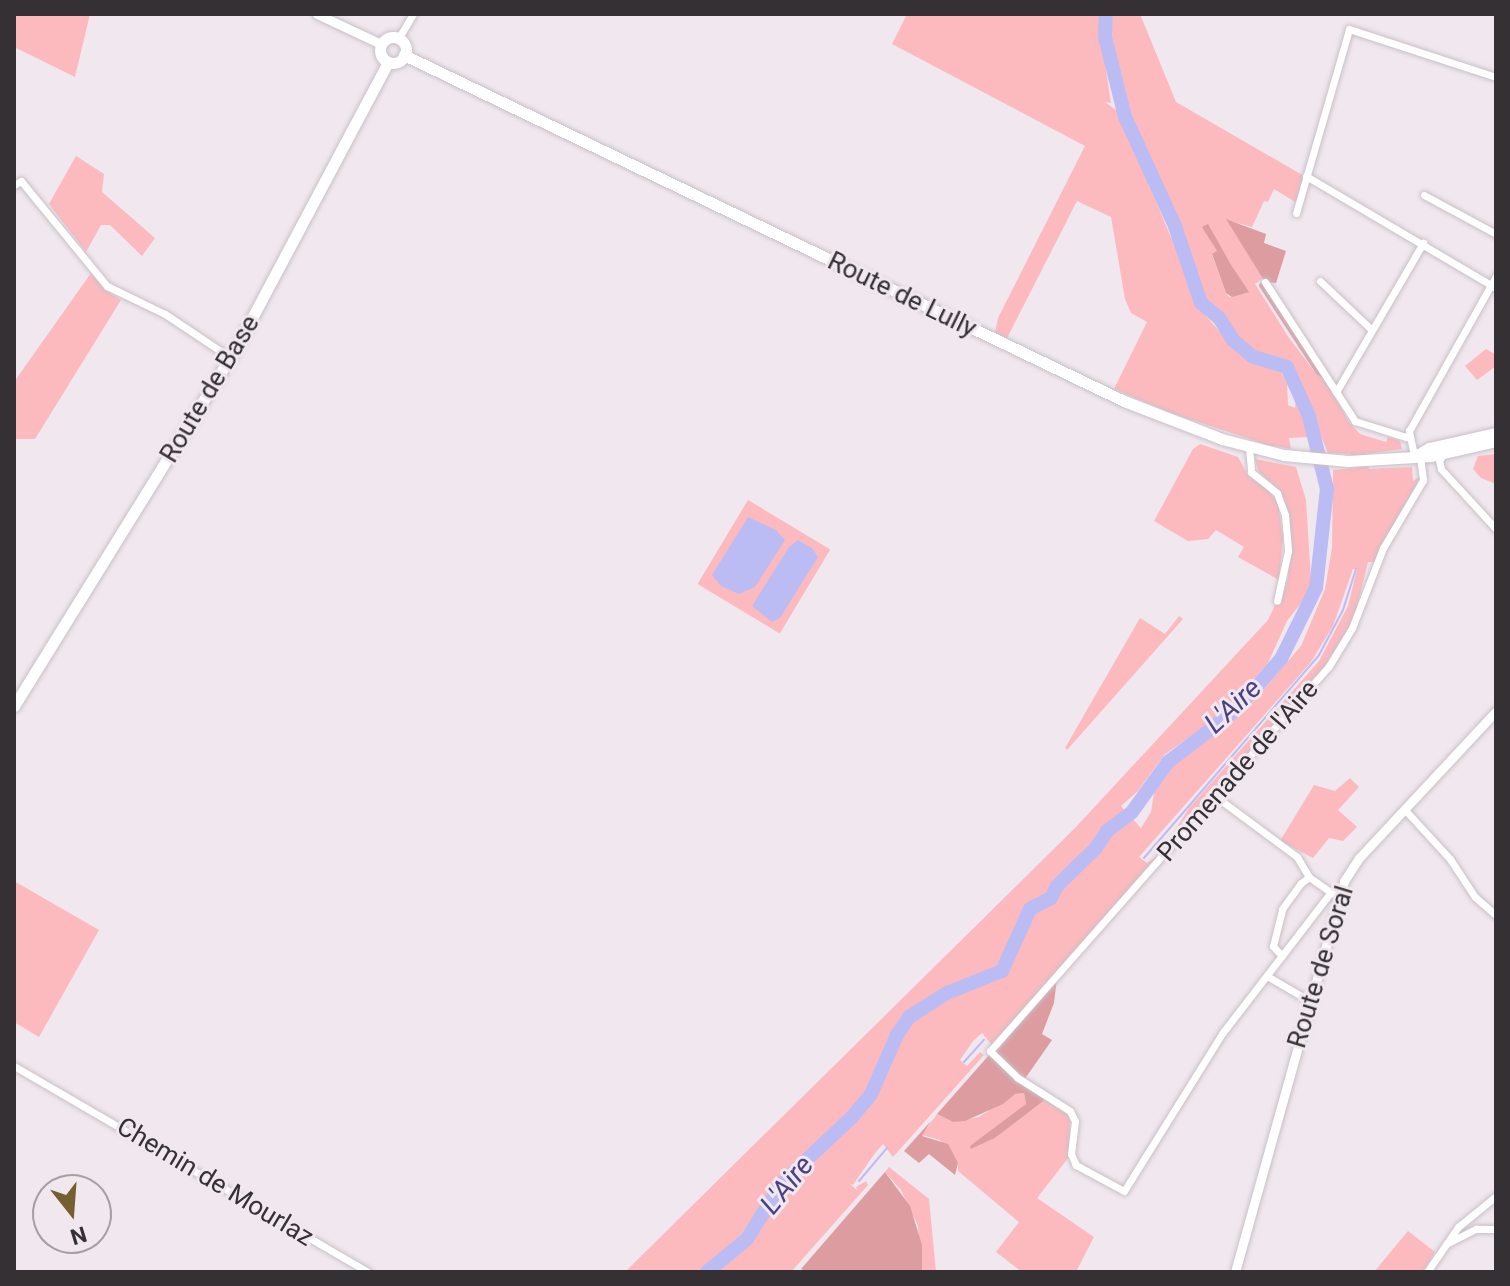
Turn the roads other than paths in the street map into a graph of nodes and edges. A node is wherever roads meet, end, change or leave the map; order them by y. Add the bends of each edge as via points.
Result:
1 (317, 14) edge
2 (413, 14) edge
3 (398, 39) junction
4 (381, 44) junction
5 (404, 55) junction
6 (388, 62) junction
7 (1496, 77) edge
8 (1306, 176) junction
9 (14, 185) edge
10 (1424, 195) dead end
11 (1296, 213) dead end
12 (1496, 234) edge
13 (1423, 243) junction
14 (1320, 281) dead end
15 (1265, 282) dead end
16 (1495, 282) edge
17 (1372, 330) junction
18 (231, 358) junction
19 (1336, 392) junction
20 (1496, 433) edge
21 (1409, 438) junction
22 (1496, 441) edge
23 (1249, 447) junction
24 (1445, 453) junction
25 (1417, 455) junction
26 (1496, 529) edge
27 (1277, 601) dead end
28 (14, 706) edge
29 (1496, 711) edge
30 (1215, 796) junction
31 (1406, 811) junction
32 (1309, 877) junction
33 (1335, 894) junction
34 (1496, 915) edge
35 (1282, 956) junction
36 (1267, 976) junction
37 (1310, 1001) junction
38 (14, 1066) edge
39 (1496, 1196) edge
40 (1496, 1229) edge
41 (1442, 1246) junction
42 (368, 1272) edge
43 (1235, 1272) edge
44 (1427, 1272) edge

1 - 4 street
2 - 3 street
3 - 4 main road via 387,38
3 - 5 main road
4 - 6 main road via 381,57
5 - 6 main road
5 - 23 main road, Route de Lully via 1124,401
6 - 18 main road, Route de Base
7 - 8 street via 1349,29
8 - 11 street
8 - 13 street
9 - 18 street via 21,181 107,286 165,314
10 - 12 street
13 - 16 street
13 - 17 street
14 - 17 street
15 - 19 street
16 - 21 street
17 - 19 street
18 - 28 main road, Route de Base
19 - 21 street via 1357,423
20 - 25 main road, Route de Lully
21 - 25 street
22 - 24 main road, Route de Lully
23 - 25 main road, Route de Lully via 1334,460
23 - 27 street via 1251,472 1277,493 1285,515 1287,562
24 - 25 main road, Route de Lully
24 - 26 street via 1439,460 1441,469
25 - 30 street, Promenade de l'Aire via 1423,480 1383,548 1342,646
29 - 31 street, Route de Soral
30 - 32 street via 1297,857
30 - 36 street, Promenade de l'Aire via 990,1051 1018,1078 1070,1111 1076,1165 1124,1191 1223,1032
31 - 33 street, Route de Soral via 1355,864
31 - 34 street via 1450,859 1475,897
32 - 33 street
32 - 35 street via 1282,909 1273,946
33 - 35 street
33 - 37 street, Route de Soral
35 - 36 street
36 - 37 street
37 - 43 street, Route de Soral
38 - 42 street, Chemin de Mourlaz
39 - 41 street
40 - 41 street via 1476,1229
41 - 44 street

